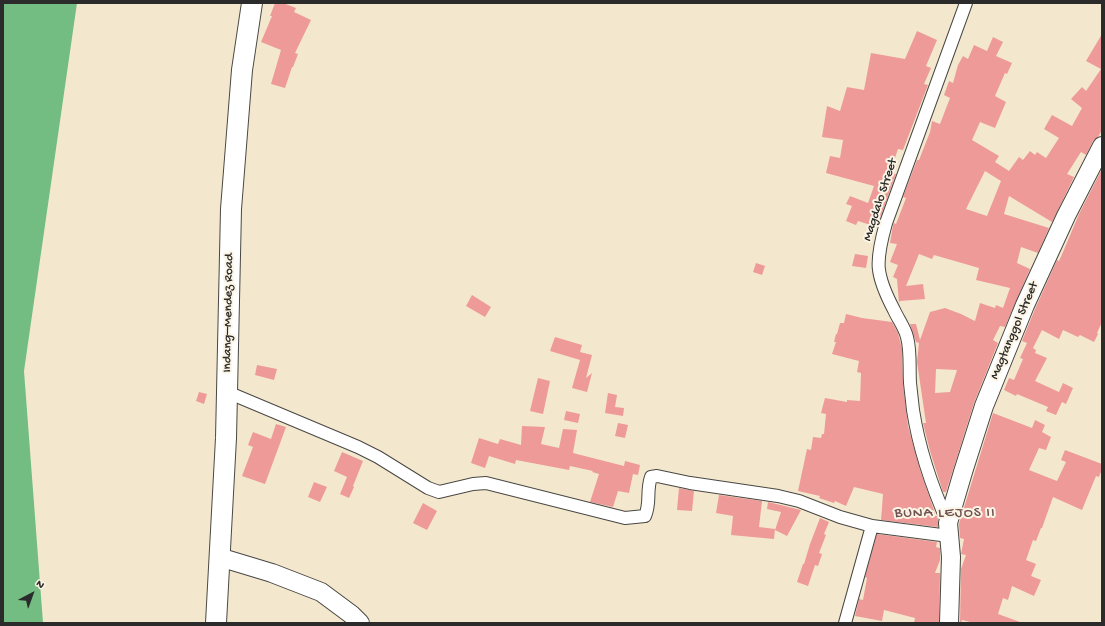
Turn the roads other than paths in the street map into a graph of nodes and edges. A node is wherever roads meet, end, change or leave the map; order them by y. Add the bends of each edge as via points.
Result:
1 (252, 3) edge
2 (966, 3) edge
3 (1102, 146) edge
4 (227, 392) junction
5 (872, 526) junction
6 (948, 530) junction
7 (219, 557) junction
8 (216, 623) edge
9 (360, 623) edge
10 (845, 623) edge
11 (949, 623) edge

1 - 4 main road, Indang–Mendez Road via 242,70 231,209
2 - 6 street, Magdalo Street via 886,223 878,264 882,286 907,336 913,410 920,447
3 - 6 street, Magtanggol Street via 1025,305 984,406
4 - 5 street via 358,447 439,492 486,483 625,518 636,518 645,516 648,508 648,486 651,477 657,476 778,496
4 - 7 main road, Indang–Mendez Road
5 - 6 street
5 - 10 street
6 - 11 street via 951,558
7 - 8 main road, Indang–Mendez Road
7 - 9 street via 322,592

